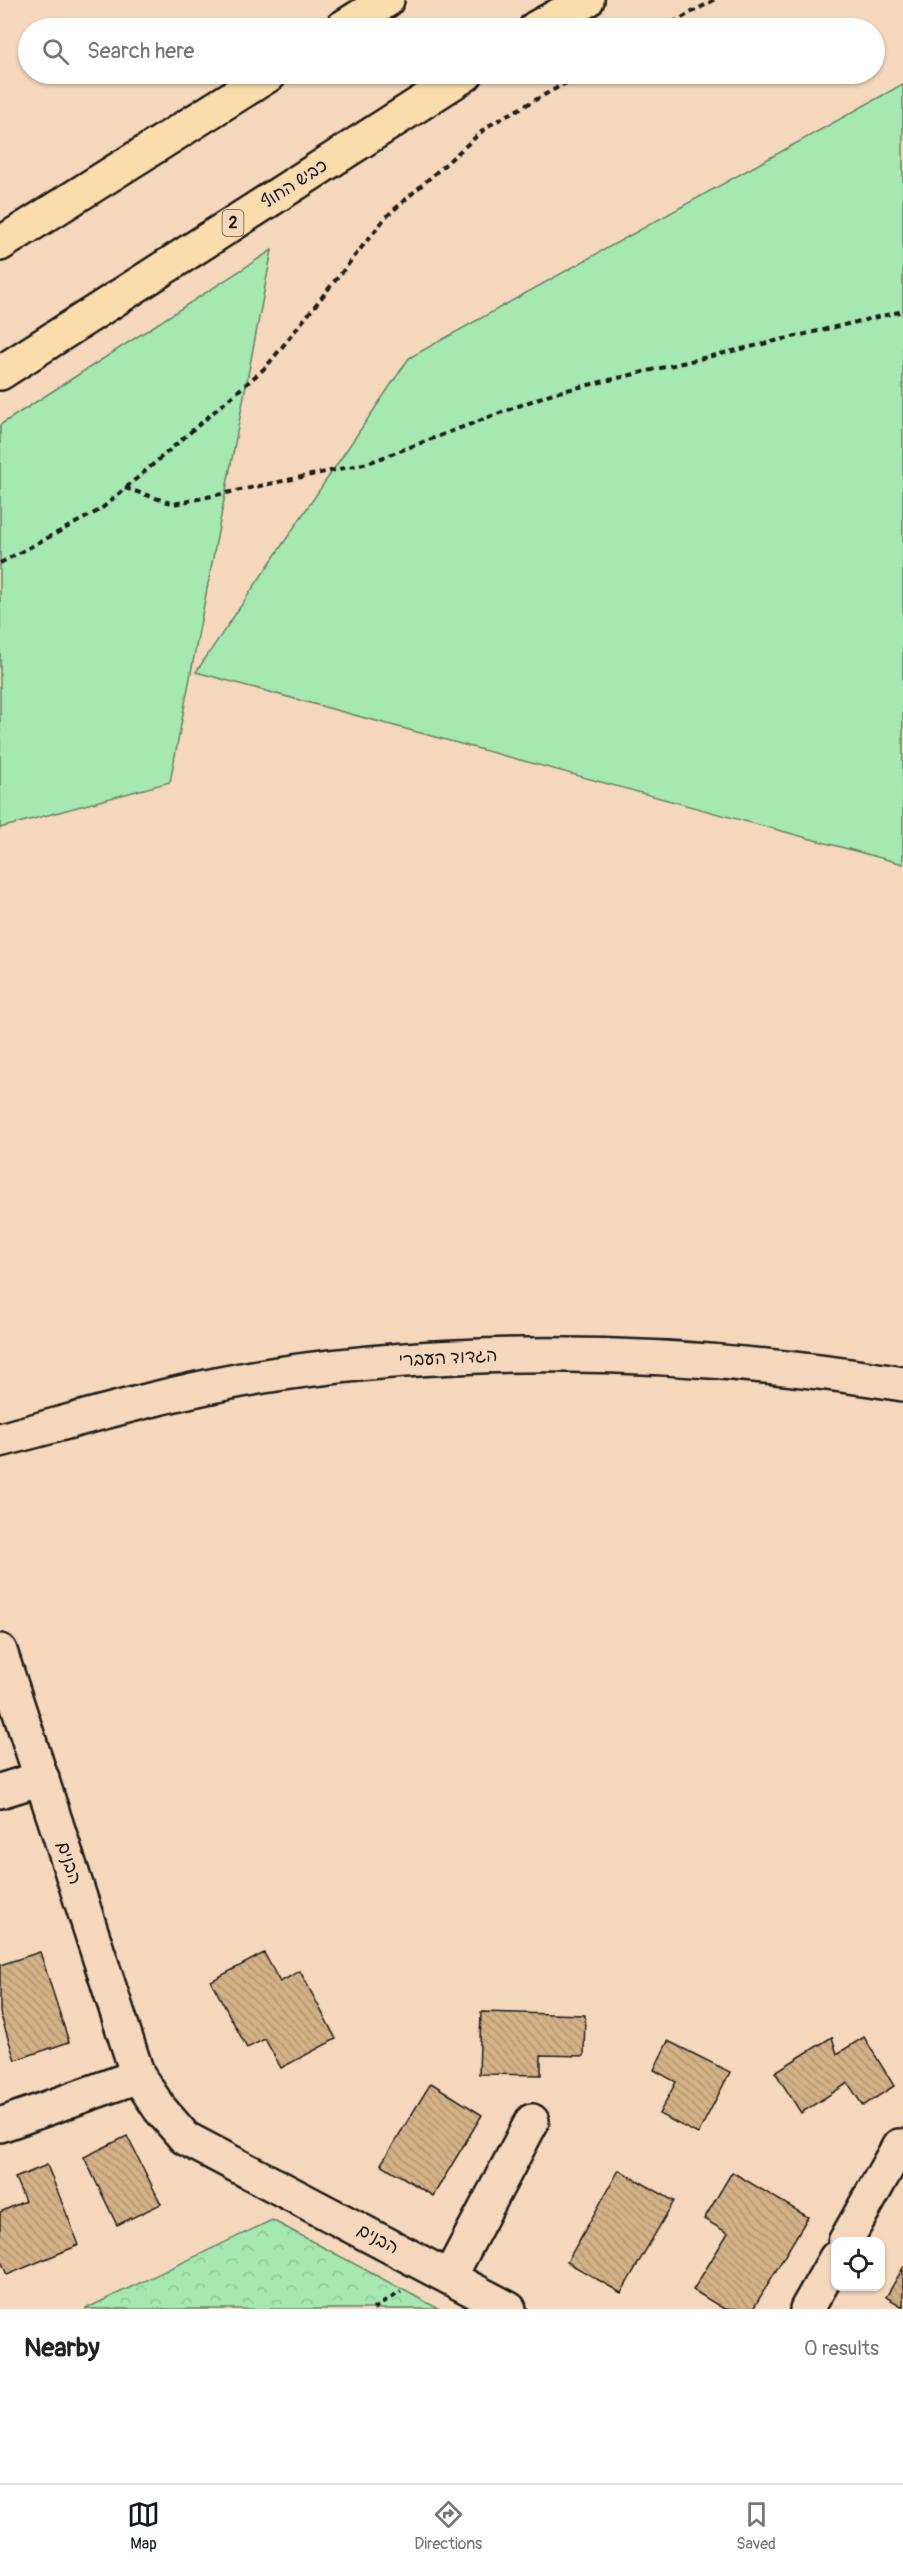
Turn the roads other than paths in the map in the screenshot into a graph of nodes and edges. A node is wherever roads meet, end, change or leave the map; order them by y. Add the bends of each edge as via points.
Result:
1 (387, 0) edge
2 (587, 0) edge
3 (358, 18) edge
4 (554, 18) edge
5 (254, 84) edge
6 (450, 84) edge
7 (0, 244) edge
8 (0, 373) edge
9 (903, 1384) edge
10 (0, 1440) edge
11 (0, 1651) edge
12 (42, 1778) junction
13 (0, 1791) edge
14 (138, 2076) junction
15 (532, 2121) dead end
16 (0, 2124) edge
17 (898, 2146) dead end
18 (847, 2237) edge
19 (831, 2267) edge
20 (450, 2276) junction
21 (509, 2309) edge
22 (807, 2309) edge

1 - 3 highway
2 - 4 highway
5 - 7 highway
6 - 8 highway, כביש החוף / 2
9 - 10 street, הגדוד העברי via 831,1372 640,1357 454,1356 275,1374 159,1398
11 - 12 street, הבנים
12 - 13 street
12 - 14 street, הבנים
14 - 16 street
14 - 20 street, הבנים via 185,2138
15 - 20 street
17 - 18 street
19 - 22 street
20 - 21 street, הבנים

